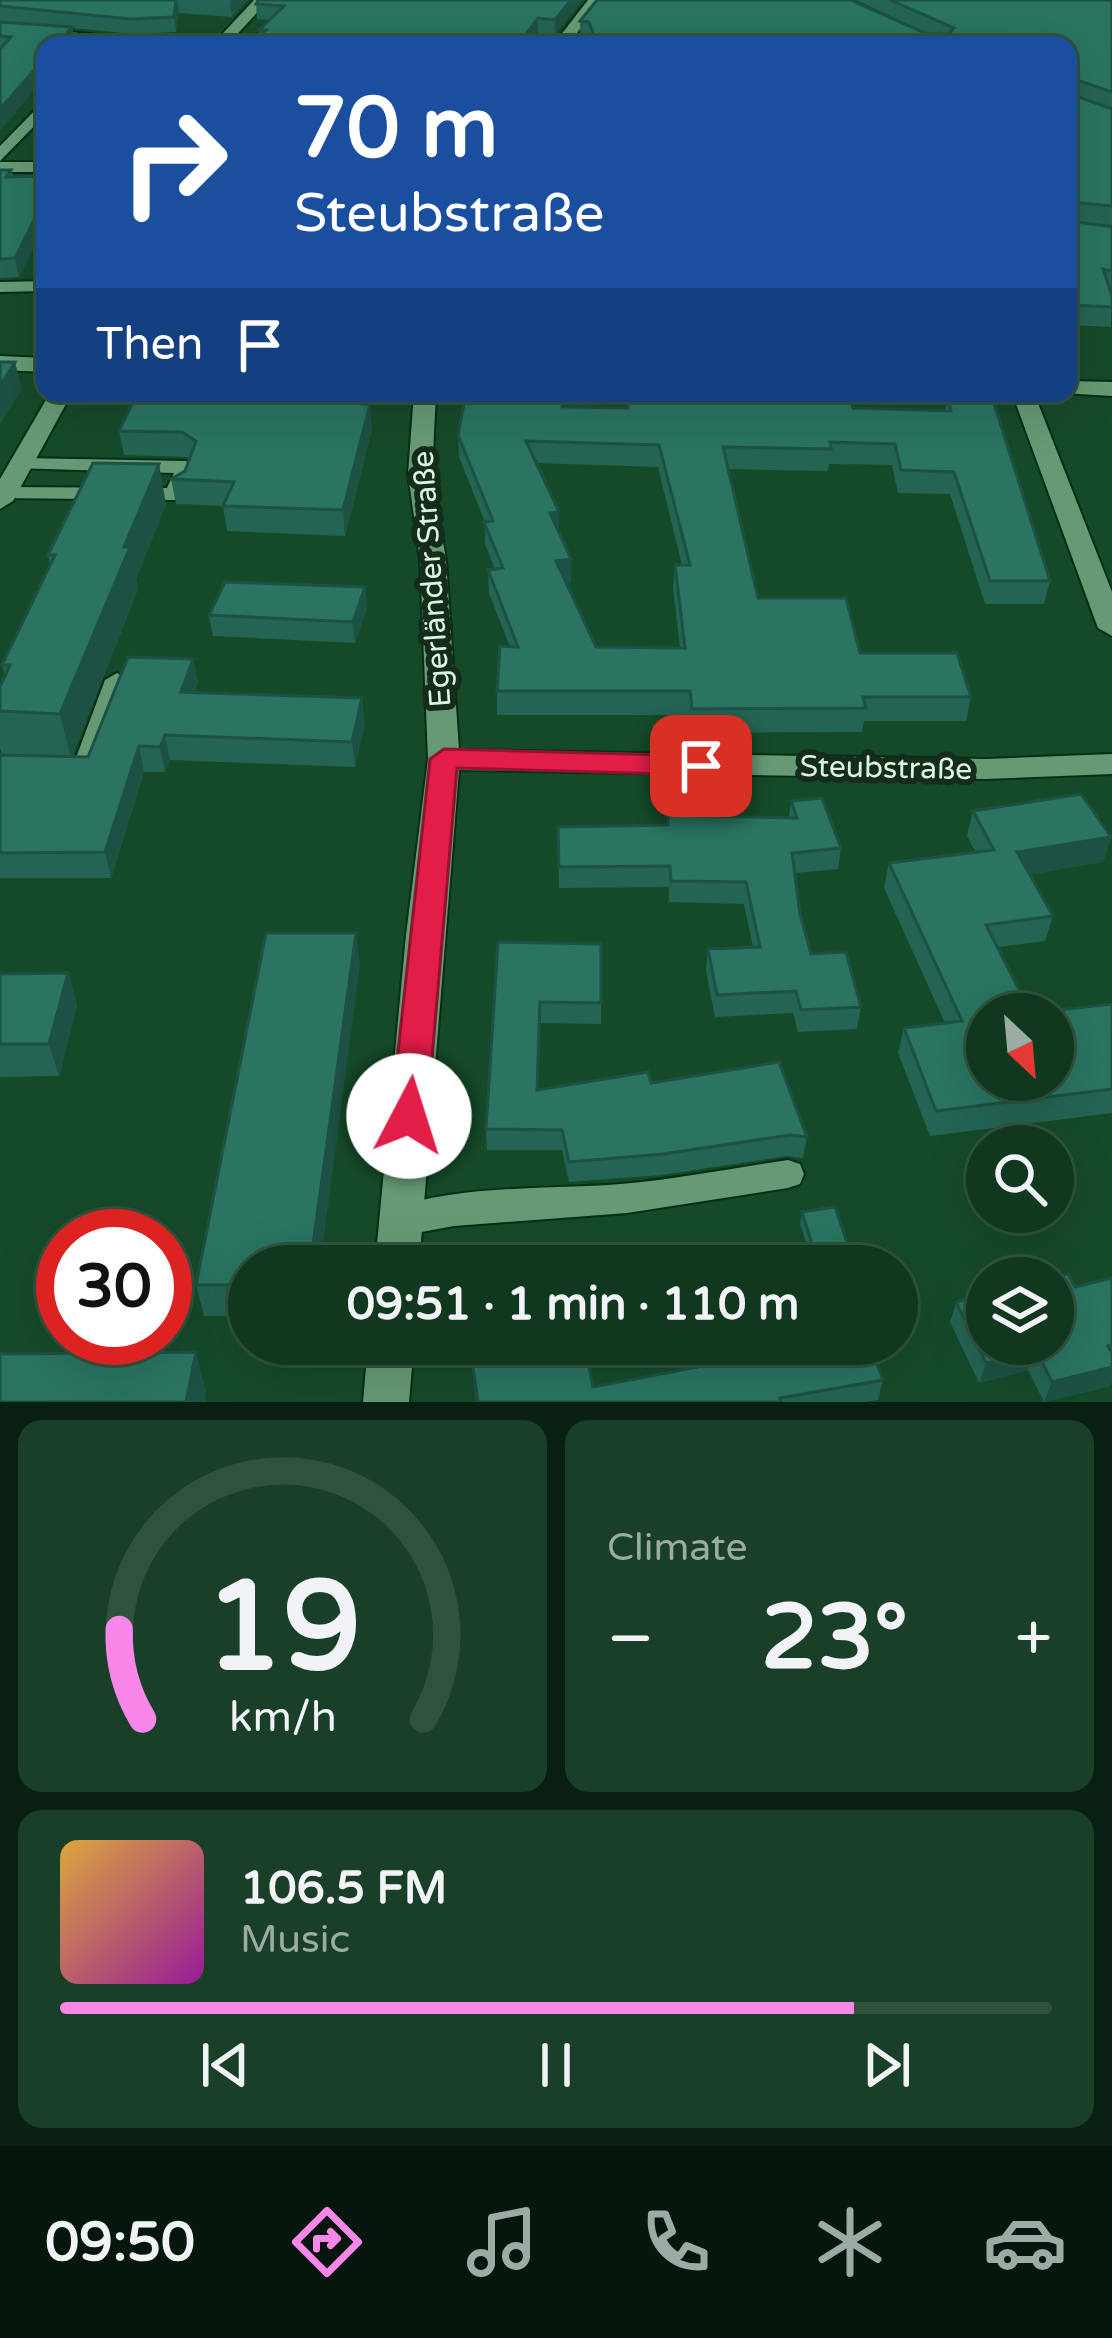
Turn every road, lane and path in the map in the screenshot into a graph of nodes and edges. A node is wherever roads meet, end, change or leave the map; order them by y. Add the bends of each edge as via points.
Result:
1 (262, 0) edge
2 (595, 0) edge
3 (0, 29) edge
4 (53, 36) edge
5 (228, 36) edge
6 (567, 36) edge
7 (36, 115) edge
8 (0, 156) edge
9 (0, 166) edge
10 (36, 167) edge
11 (36, 286) edge
12 (0, 287) edge
13 (0, 363) edge
14 (36, 364) edge
15 (1077, 388) edge
16 (1112, 389) edge
17 (56, 402) edge
18 (424, 402) edge
19 (1026, 402) edge
20 (22, 464) junction
21 (2, 497) edge
22 (1112, 628) edge
23 (117, 680) edge
24 (444, 759) junction
25 (1112, 764) edge
26 (62, 771) edge
27 (788, 1174) dead end
28 (400, 1222) junction
29 (398, 1245) edge
30 (389, 1365) edge
31 (386, 1402) edge

1 - 5 street
2 - 6 street
3 - 4 street
7 - 8 street
9 - 10 street
11 - 12 lane
13 - 14 street
15 - 16 street
17 - 20 street
18 - 24 street, Egerländer Straße via 420,474
19 - 22 street
20 - 21 street
20 - 21 lane via 186,467 176,494
23 - 26 lane via 83,772
24 - 25 street, Steubstraße
24 - 28 street, Egerländer Straße
27 - 28 lane
28 - 29 street, Egerländer Straße
30 - 31 street

